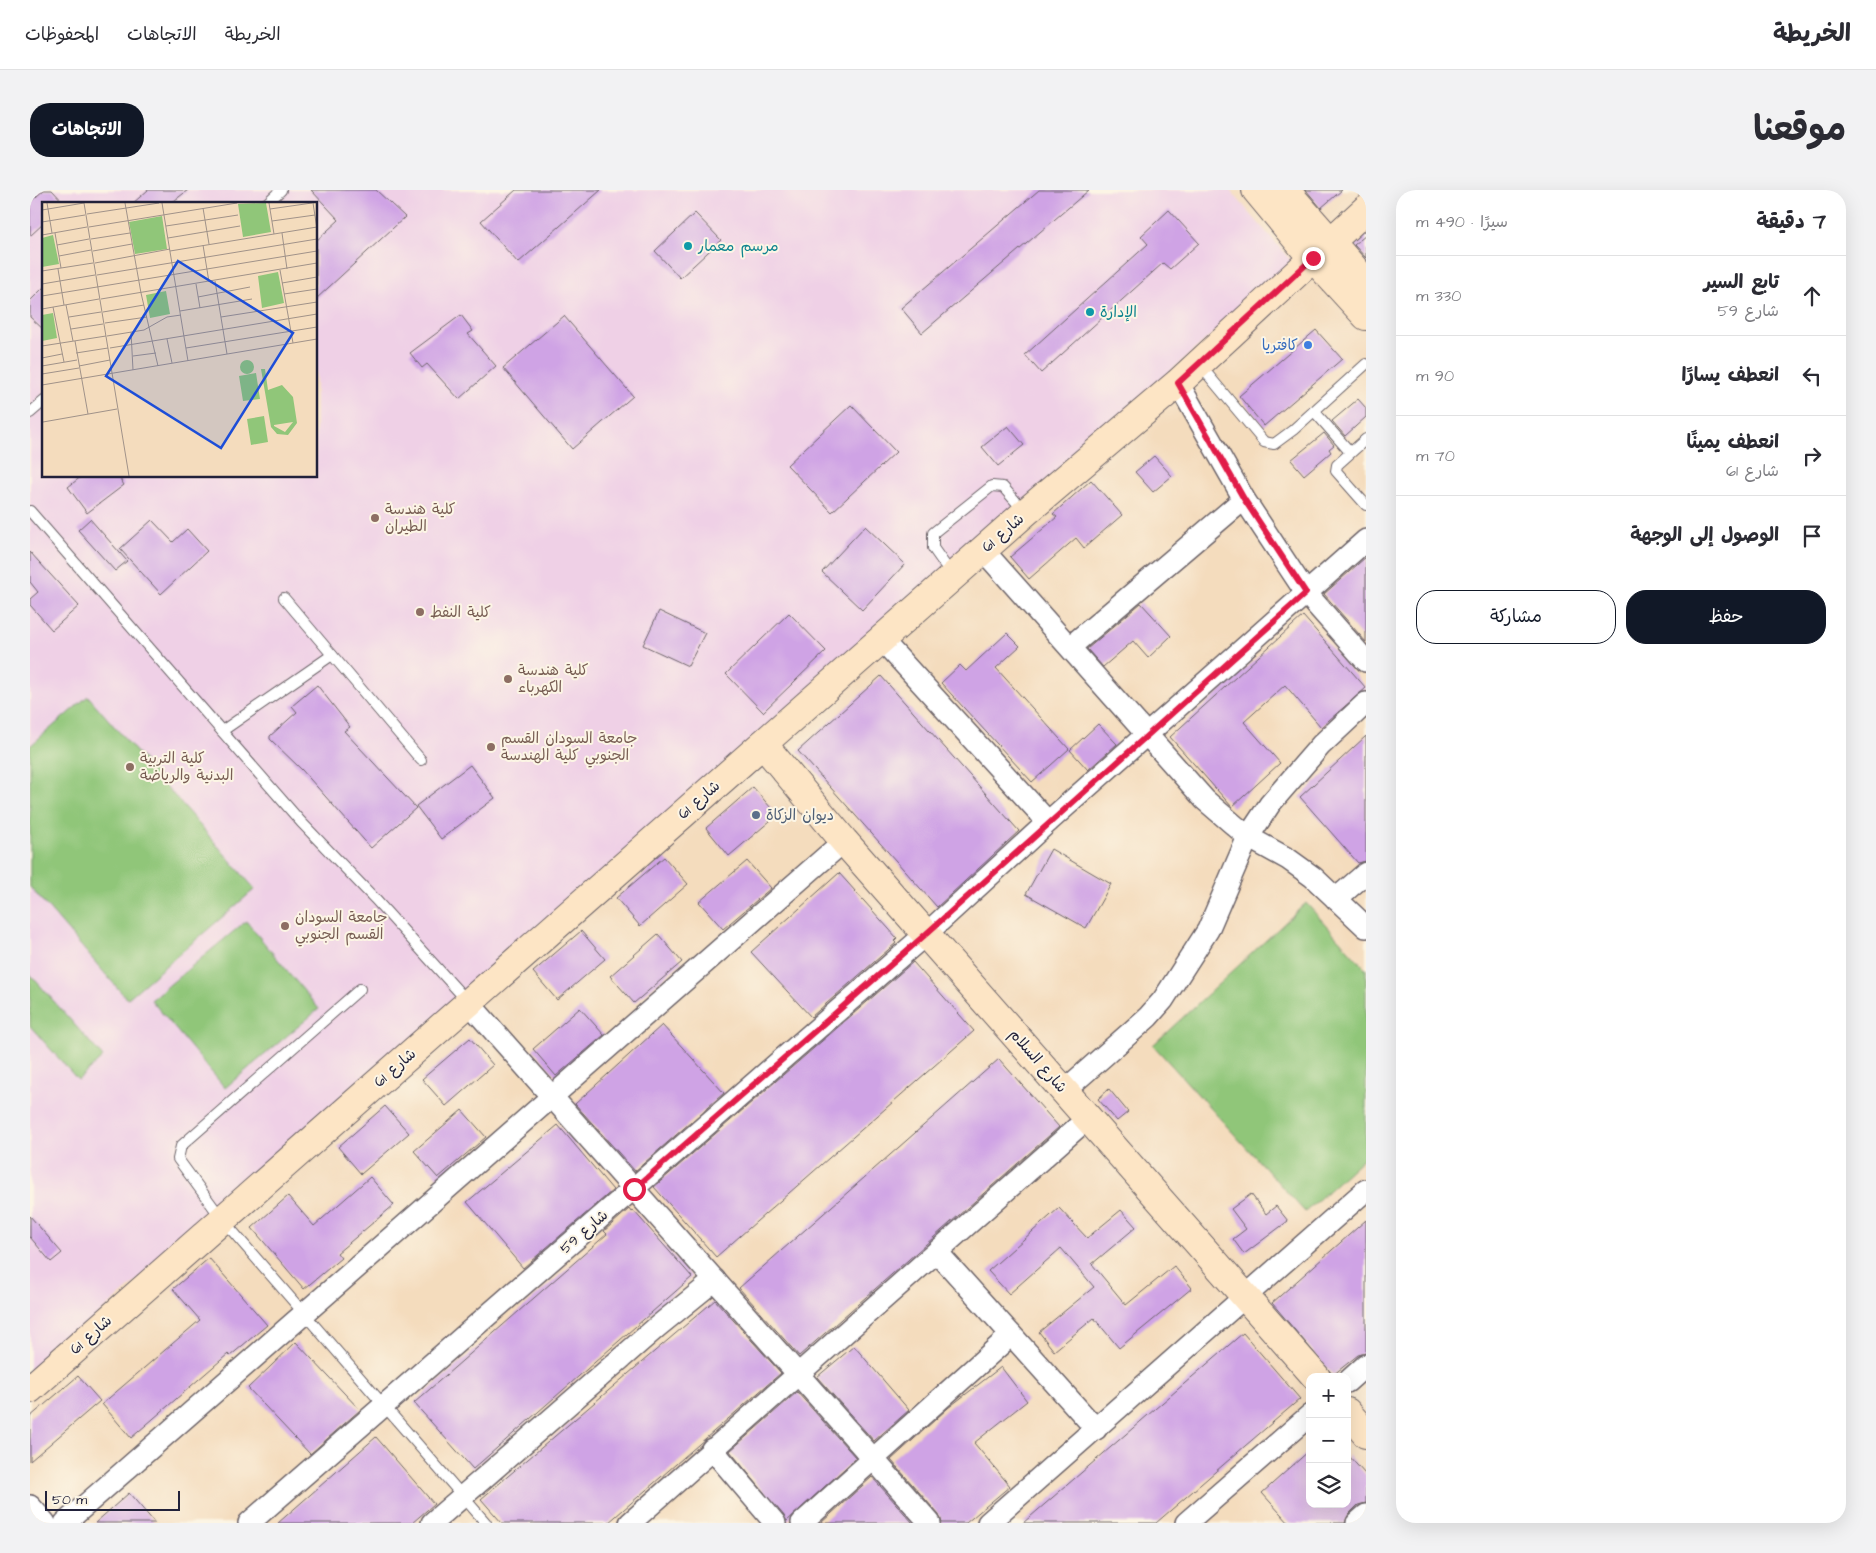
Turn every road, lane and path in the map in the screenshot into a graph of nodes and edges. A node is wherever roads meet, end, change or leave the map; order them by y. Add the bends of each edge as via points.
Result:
1 (281, 190) edge
2 (1256, 190) edge
3 (1285, 190) edge
4 (268, 202) edge
5 (1366, 209) edge
6 (1321, 250) junction
7 (1366, 282) edge
8 (1366, 316) edge
9 (1199, 364) junction
10 (1366, 364) edge
11 (1178, 383) junction
12 (42, 403) edge
13 (1314, 411) junction
14 (30, 413) edge
15 (1366, 439) edge
16 (1350, 452) junction
17 (1244, 499) junction
18 (1366, 505) edge
19 (30, 511) edge
20 (1026, 512) junction
21 (1366, 540) edge
22 (983, 550) junction
23 (953, 577) junction
24 (1306, 593) junction
25 (284, 598) dead end
26 (882, 640) junction
27 (1070, 647) junction
28 (332, 655) junction
29 (1366, 661) edge
30 (1366, 703) edge
31 (222, 731) junction
32 (1146, 736) junction
33 (763, 744) junction
34 (421, 760) dead end
35 (1048, 822) junction
36 (1248, 837) junction
37 (844, 841) junction
38 (1366, 873) edge
39 (1336, 899) junction
40 (1366, 927) edge
41 (926, 934) junction
42 (360, 989) dead end
43 (469, 1003) junction
44 (1064, 1091) junction
45 (553, 1096) junction
46 (1088, 1118) junction
47 (634, 1189) junction
48 (1366, 1190) edge
49 (222, 1219) junction
50 (937, 1252) junction
51 (715, 1280) junction
52 (1246, 1295) junction
53 (304, 1313) junction
54 (1010, 1336) junction
55 (1366, 1365) edge
56 (799, 1373) junction
57 (1313, 1373) edge
58 (1351, 1378) edge
59 (30, 1389) edge
60 (384, 1406) junction
61 (1351, 1417) edge
62 (1307, 1418) edge
63 (1096, 1429) junction
64 (1366, 1434) edge
65 (712, 1449) junction
66 (874, 1460) junction
67 (463, 1496) junction
68 (30, 1506) edge
69 (1366, 1515) edge
70 (996, 1521) edge
71 (46, 1523) edge
72 (65, 1523) edge
73 (249, 1523) edge
74 (432, 1523) edge
75 (486, 1523) edge
76 (630, 1523) edge
77 (776, 1523) edge
78 (802, 1523) edge
79 (930, 1523) edge
80 (1186, 1523) edge
81 (1357, 1523) edge

1 - 4 lane
2 - 6 street
3 - 6 street
5 - 6 street, شارع 61
6 - 7 street
6 - 8 street
6 - 9 street, شارع 61
9 - 11 street, شارع 61
9 - 13 lane via 1264,442 1274,444
10 - 13 lane
11 - 17 street
11 - 20 street, شارع 61
12 - 14 lane
13 - 16 lane
15 - 16 lane
16 - 18 lane via 1337,465 1336,471
17 - 24 street
17 - 27 street
19 - 31 lane
20 - 22 street, شارع 61
20 - 23 lane via 1003,487 992,486 933,533 933,548
21 - 24 street, شارع 59
22 - 23 street, شارع 61
22 - 27 street
23 - 26 street, شارع 61
24 - 29 street
24 - 32 street, شارع 59
25 - 28 lane
26 - 33 street, شارع 61
26 - 35 street
27 - 32 street
28 - 31 lane
28 - 34 lane
30 - 36 street via 1294,774
31 - 43 lane via 301,822
32 - 35 street, شارع 59
32 - 36 street via 1205,800
33 - 37 street, شارع السلام
33 - 43 street, شارع 61
35 - 41 street, شارع 59
36 - 39 street via 1288,859
36 - 44 street via 1208,930 1163,1000
37 - 41 street, شارع السلام
37 - 45 street
38 - 39 street
39 - 40 street
41 - 44 street, شارع السلام
41 - 47 street, شارع 59
42 - 49 lane via 181,1146 178,1159
43 - 45 street
43 - 49 street, شارع 61
44 - 46 street, شارع السلام
45 - 47 street
45 - 53 street
46 - 50 street
46 - 52 street, شارع السلام
47 - 51 street
47 - 60 street, شارع 59
48 - 52 street
49 - 53 lane
49 - 59 street, شارع 61
50 - 54 street
50 - 56 street
51 - 56 street
51 - 67 street
52 - 57 street, شارع السلام
52 - 63 street
53 - 60 lane
53 - 72 street
54 - 63 street
54 - 66 street
55 - 58 street
56 - 65 street
56 - 66 street
60 - 67 lane
60 - 73 street, شارع 59
61 - 64 street
62 - 80 street
63 - 70 street
65 - 76 street
65 - 77 street
66 - 78 street
66 - 79 street
67 - 74 street
67 - 75 lane
68 - 71 street
69 - 81 street

